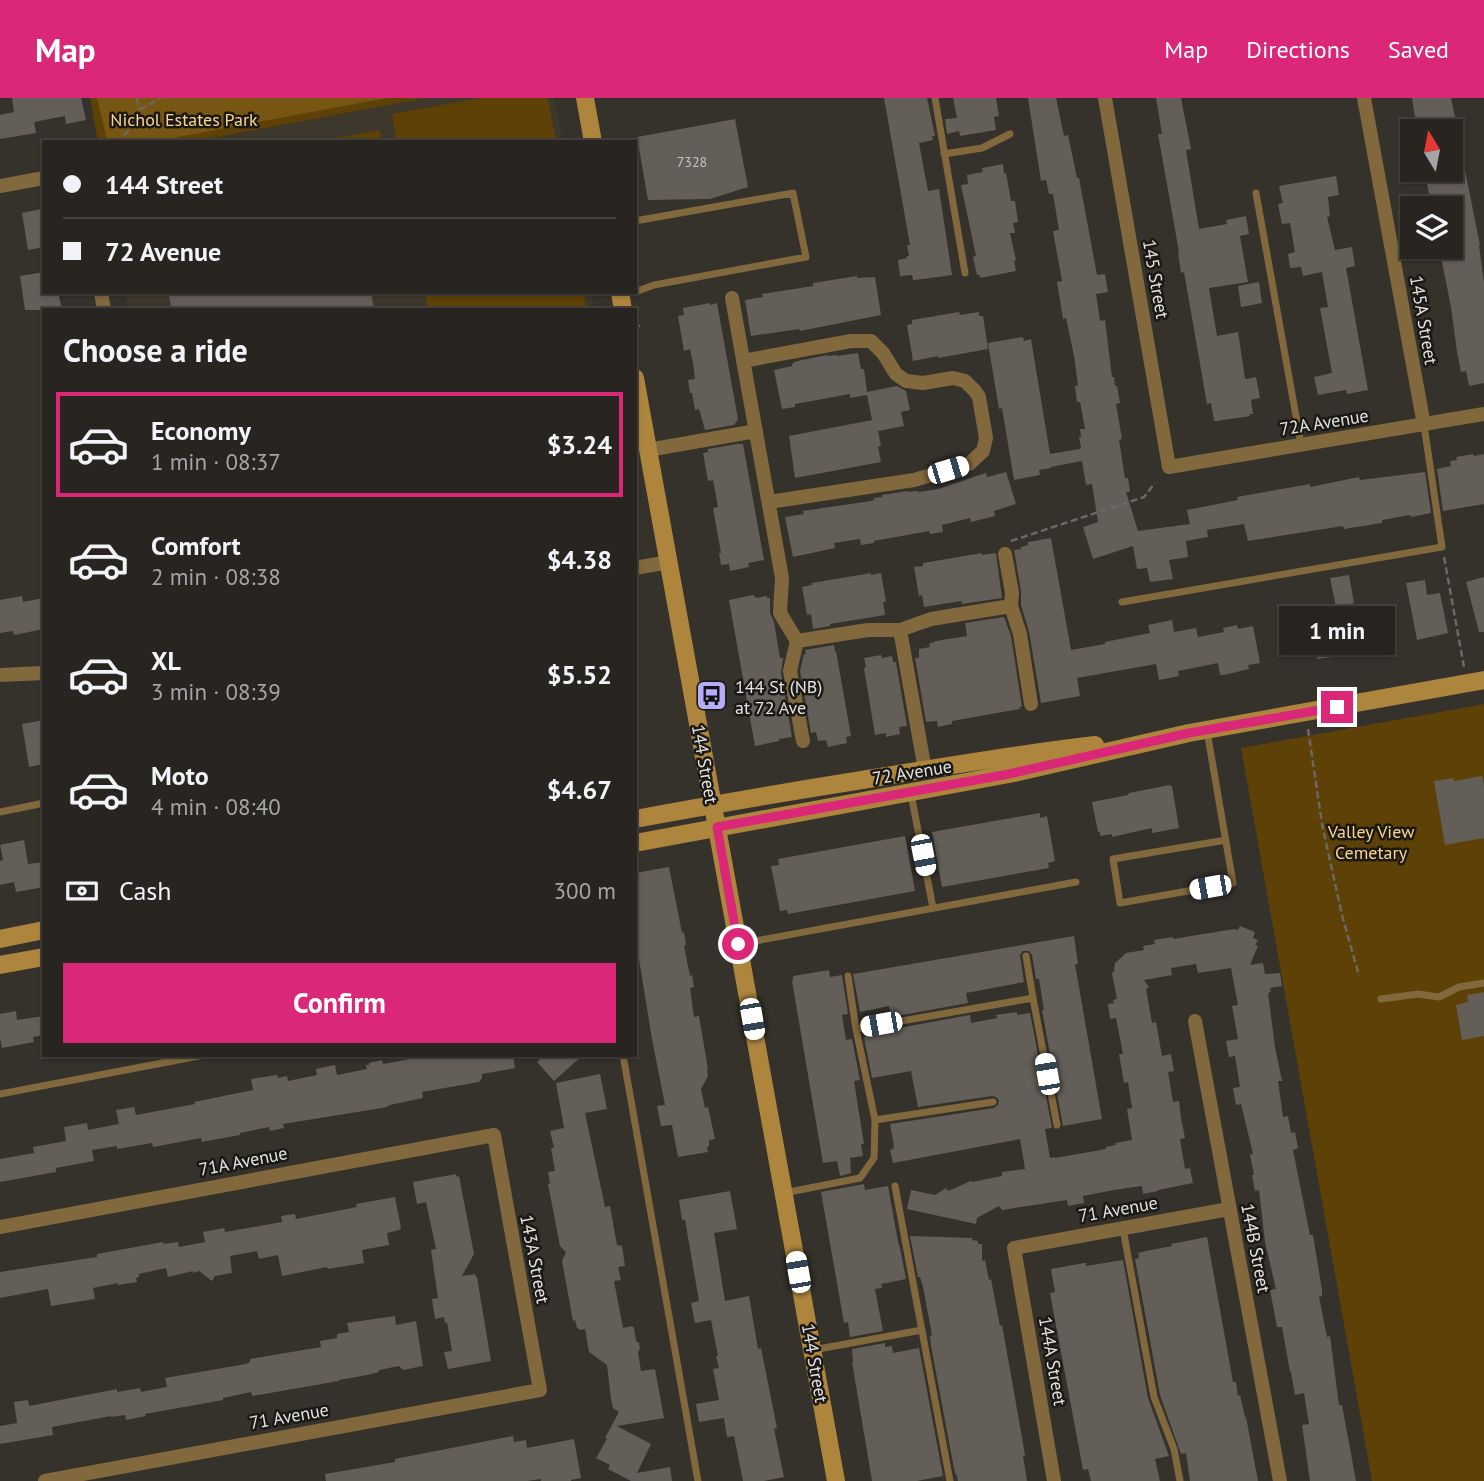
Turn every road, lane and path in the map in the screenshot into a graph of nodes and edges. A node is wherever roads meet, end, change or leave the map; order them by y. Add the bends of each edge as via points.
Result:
1 (137, 98) edge
2 (162, 98) edge
3 (585, 98) edge
4 (935, 98) edge
5 (1105, 98) edge
6 (1364, 98) edge
7 (139, 110) junction
8 (1010, 134) dead end
9 (118, 140) edge
10 (593, 140) edge
11 (944, 154) junction
12 (42, 178) edge
13 (0, 186) edge
14 (1256, 193) dead end
15 (637, 221) edge
16 (965, 273) dead end
17 (637, 293) edge
18 (732, 298) dead end
19 (743, 360) junction
20 (637, 389) edge
21 (1484, 414) edge
22 (1424, 425) junction
23 (756, 431) junction
24 (1302, 445) junction
25 (648, 450) junction
26 (1169, 467) joint
27 (1155, 483) dead end
28 (769, 502) junction
29 (1442, 547) junction
30 (1005, 554) joint
31 (668, 562) junction
32 (637, 568) edge
33 (1122, 602) dead end
34 (1011, 606) junction
35 (901, 630) junction
36 (797, 641) junction
37 (1464, 668) dead end
38 (42, 673) edge
39 (0, 675) edge
40 (1484, 680) edge
41 (1031, 704) dead end
42 (1308, 729) dead end
43 (1198, 732) junction
44 (803, 741) dead end
45 (925, 770) junction
46 (911, 793) junction
47 (42, 803) edge
48 (713, 804) junction
49 (0, 812) edge
50 (637, 819) edge
51 (717, 827) junction
52 (1226, 840) junction
53 (637, 843) edge
54 (1076, 882) dead end
55 (933, 908) junction
56 (42, 930) edge
57 (0, 939) edge
58 (738, 944) junction
59 (1026, 956) dead end
60 (42, 957) edge
61 (0, 965) edge
62 (848, 976) dead end
63 (1359, 976) dead end
64 (1484, 983) edge
65 (1033, 998) junction
66 (1381, 999) dead end
67 (1195, 1021) dead end
68 (856, 1028) junction
69 (194, 1057) edge
70 (623, 1057) edge
71 (0, 1094) edge
72 (993, 1102) dead end
73 (875, 1120) junction
74 (1056, 1125) dead end
75 (494, 1135) joint
76 (895, 1186) dead end
77 (783, 1193) junction
78 (1229, 1209) junction
79 (0, 1227) edge
80 (1123, 1228) junction
81 (1014, 1248) joint
82 (922, 1330) junction
83 (812, 1350) junction
84 (540, 1390) joint
85 (45, 1481) edge
86 (698, 1481) edge
87 (836, 1481) edge
88 (950, 1481) edge
89 (1054, 1481) edge
90 (1180, 1481) edge
91 (1280, 1481) edge

1 - 7 path
2 - 7 path
3 - 10 main road
4 - 11 lane
5 - 26 street, 145 Street
6 - 22 street, 145A Street
7 - 9 path via 130,131
8 - 11 lane via 982,148
11 - 16 lane
12 - 13 street
14 - 24 lane
15 - 17 lane via 793,193 806,257 654,285
18 - 19 street
19 - 23 street
19 - 28 street via 871,341 906,381 965,381 980,404 986,438 983,451 969,464 914,480
20 - 25 main road, 144 Street
21 - 22 street, 72A Avenue
22 - 24 street, 72A Avenue
22 - 29 lane
23 - 25 street
23 - 28 street
24 - 26 street, 72A Avenue
25 - 31 main road, 144 Street
27 - 30 path via 1144,497 1004,544
28 - 36 street via 782,578 780,613
29 - 33 lane
29 - 37 path
30 - 34 street
31 - 32 street
31 - 48 main road, 144 Street
34 - 35 street via 931,619
34 - 41 street
35 - 36 street
35 - 45 street
36 - 44 street via 790,671
38 - 39 street
40 - 43 main road, 72 Avenue
42 - 63 path via 1322,824
43 - 45 main road, 72 Avenue
43 - 46 main road, 72 Avenue
43 - 52 lane
45 - 48 main road, 72 Avenue
46 - 51 main road, 72 Avenue
46 - 55 lane
47 - 49 lane
48 - 50 main road, 72 Avenue
48 - 51 main road, 144 Street
51 - 53 main road, 72 Avenue
51 - 58 main road, 144 Street
52 - 52 lane via 1233,883 1120,903 1113,859
54 - 55 lane
55 - 58 lane
56 - 57 main road
58 - 77 main road, 144 Street
59 - 65 lane
60 - 61 main road
62 - 68 lane
64 - 66 lane via 1459,987 1439,997 1418,994
65 - 68 lane
65 - 74 lane
67 - 78 street, 144B Street
68 - 73 lane
69 - 71 lane
70 - 86 lane
72 - 73 lane
73 - 77 lane via 874,1158 860,1178
75 - 79 street, 71A Avenue
75 - 84 street, 143A Street
76 - 82 lane
77 - 83 main road, 144 Street
78 - 80 street, 71 Avenue
78 - 91 street, 144B Street
80 - 81 street, 71 Avenue
80 - 90 lane via 1153,1397 1174,1449
81 - 89 street, 144A Street
82 - 83 lane
82 - 88 lane
83 - 87 main road, 144 Street
84 - 85 street, 71 Avenue

